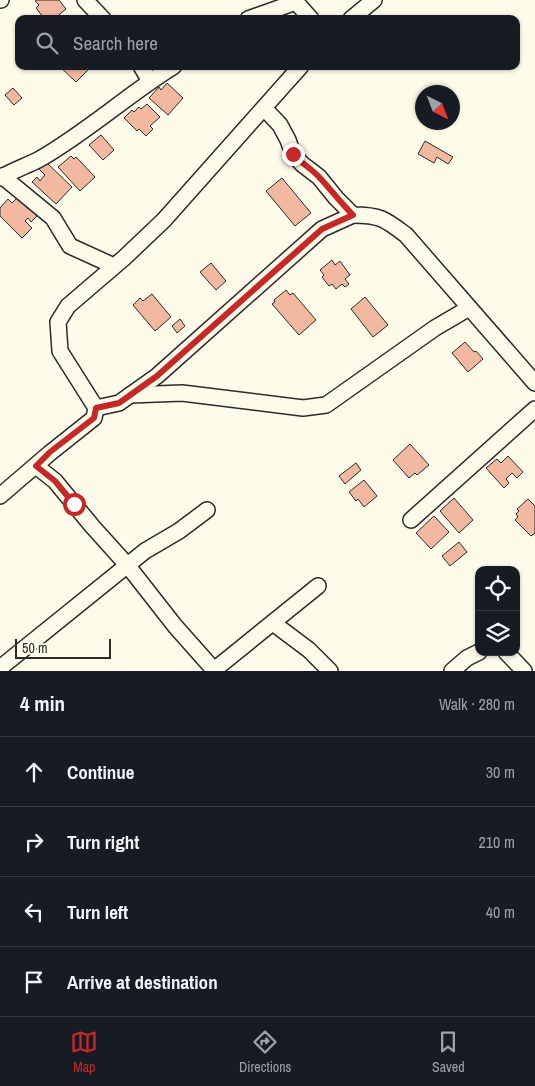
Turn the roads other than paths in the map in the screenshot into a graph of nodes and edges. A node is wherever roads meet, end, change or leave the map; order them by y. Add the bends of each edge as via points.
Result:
1 (86, 0) edge
2 (374, 0) edge
3 (296, 1) edge
4 (99, 15) edge
5 (259, 15) edge
6 (308, 15) edge
7 (356, 15) edge
8 (143, 70) edge
9 (168, 70) edge
10 (298, 70) edge
11 (150, 81) junction
12 (265, 109) junction
13 (1, 177) edge
14 (353, 215) junction
15 (114, 266) junction
16 (469, 308) junction
17 (535, 383) edge
18 (130, 395) junction
19 (96, 408) junction
20 (535, 409) edge
21 (36, 466) junction
22 (0, 496) edge
23 (207, 510) dead end
24 (411, 520) dead end
25 (128, 566) junction
26 (318, 586) dead end
27 (273, 623) junction
28 (475, 654) edge
29 (510, 656) edge
30 (0, 668) edge
31 (213, 670) edge
32 (330, 671) edge
33 (452, 671) edge
34 (524, 671) edge

1 - 4 street
2 - 7 street
3 - 5 street
3 - 6 street
8 - 11 street
9 - 11 street
10 - 12 street
11 - 13 street via 38,160
12 - 14 street via 280,125 293,154 320,177
12 - 15 street via 164,220
13 - 15 street via 53,218 70,246
14 - 16 street via 384,218 406,235
14 - 18 street via 322,229 157,376
15 - 19 street via 68,306 58,322 60,351
16 - 17 street
16 - 18 street via 434,328 326,405 303,408 182,393
18 - 19 street via 119,403
19 - 21 street via 94,418
20 - 24 street
21 - 22 street
21 - 25 street via 55,481
23 - 25 street
25 - 30 street
25 - 31 street
26 - 27 street
27 - 31 street
27 - 32 street via 309,650
28 - 33 street
29 - 34 street

